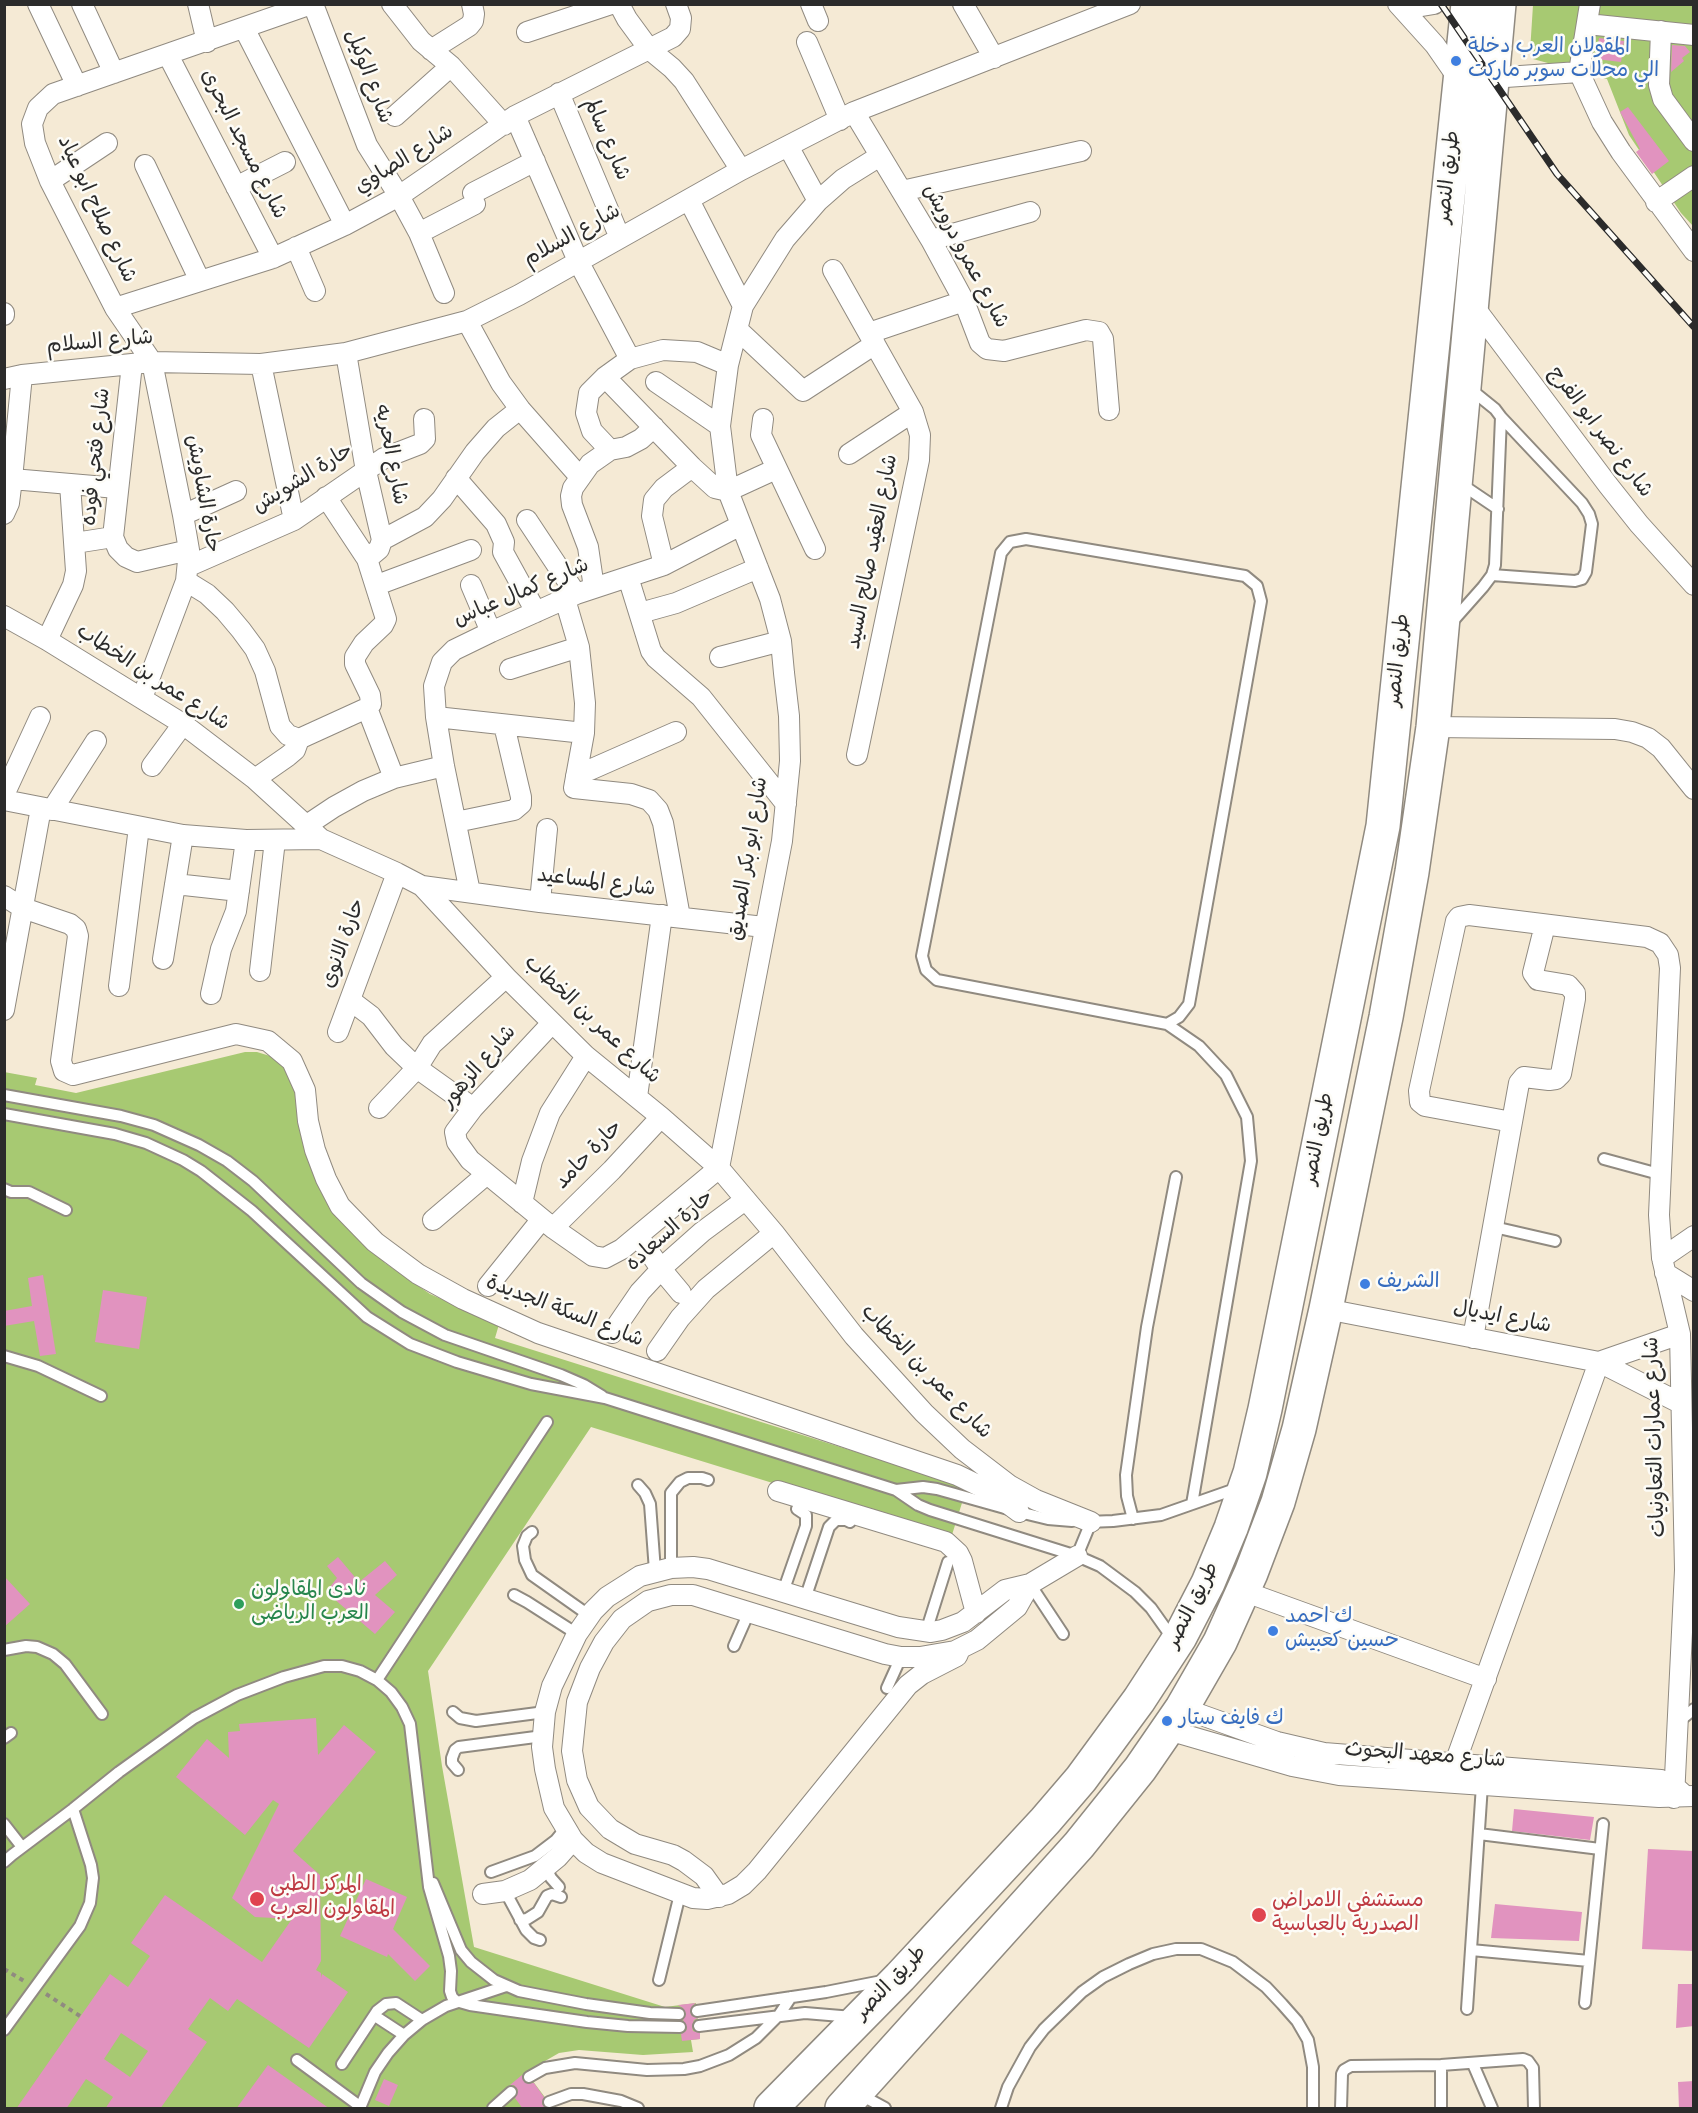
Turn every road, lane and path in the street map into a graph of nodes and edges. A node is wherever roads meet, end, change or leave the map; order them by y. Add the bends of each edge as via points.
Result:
1 (38, 4) edge
2 (82, 4) edge
3 (198, 4) edge
4 (312, 4) edge
5 (392, 4) edge
6 (472, 4) edge
7 (611, 4) edge
8 (619, 4) edge
9 (676, 4) edge
10 (963, 4) edge
11 (1130, 4) edge
12 (1398, 4) edge
13 (1404, 4) edge
14 (1434, 4) edge
15 (1468, 4) edge
16 (1498, 4) edge
17 (1590, 4) edge
18 (1587, 24) junction
19 (244, 28) junction
20 (1661, 31) junction
21 (527, 32) dead end
22 (1694, 35) edge
23 (207, 42) junction
24 (807, 42) dead end
25 (649, 49) junction
26 (431, 50) junction
27 (168, 55) junction
28 (994, 58) junction
29 (451, 66) junction
30 (1579, 72) junction
31 (114, 73) junction
32 (1475, 80) junction
33 (77, 86) junction
34 (559, 93) junction
35 (395, 116) dead end
36 (847, 116) junction
37 (509, 121) junction
38 (1694, 141) edge
39 (107, 143) dead end
40 (788, 146) junction
41 (1082, 151) dead end
42 (880, 156) junction
43 (535, 161) junction
44 (285, 162) dead end
45 (145, 165) dead end
46 (741, 170) junction
47 (1694, 176) edge
48 (50, 181) junction
49 (236, 187) junction
50 (902, 191) junction
51 (399, 196) junction
52 (689, 200) junction
53 (818, 201) junction
54 (1656, 202) junction
55 (1030, 212) dead end
56 (345, 225) junction
57 (418, 233) junction
58 (620, 238) junction
59 (931, 240) junction
60 (296, 247) junction
61 (1694, 251) edge
62 (273, 258) junction
63 (578, 261) junction
64 (833, 270) dead end
65 (200, 281) junction
66 (315, 291) dead end
67 (444, 293) dead end
68 (964, 301) junction
69 (1472, 304) junction
70 (743, 306) junction
71 (115, 308) junction
72 (467, 321) junction
73 (738, 330) junction
74 (872, 339) junction
75 (346, 353) junction
76 (630, 359) junction
77 (152, 362) junction
78 (132, 364) junction
79 (261, 364) junction
80 (728, 365) junction
81 (605, 376) junction
82 (13, 377) edge
83 (656, 382) dead end
84 (1465, 385) junction
85 (520, 409) junction
86 (1109, 410) dead end
87 (913, 412) junction
88 (1501, 417) junction
89 (763, 419) dead end
90 (424, 420) dead end
91 (720, 426) junction
92 (654, 427) junction
93 (610, 450) junction
94 (849, 454) dead end
95 (692, 467) junction
96 (776, 469) junction
97 (366, 471) junction
98 (580, 477) junction
99 (456, 478) junction
100 (12, 479) junction
101 (1456, 481) junction
102 (70, 484) junction
103 (117, 488) junction
104 (236, 491) dead end
105 (728, 491) junction
106 (326, 497) junction
107 (1497, 509) junction
108 (4, 514) edge
109 (183, 515) junction
110 (294, 520) junction
111 (527, 520) dead end
112 (741, 525) junction
113 (113, 537) junction
114 (382, 540) junction
115 (75, 543) junction
116 (815, 549) dead end
117 (471, 550) dead end
118 (367, 559) junction
119 (664, 565) junction
120 (188, 566) junction
121 (758, 568) junction
122 (1492, 575) junction
123 (628, 577) junction
124 (377, 585) junction
125 (471, 585) dead end
126 (1694, 585) edge
127 (578, 593) junction
128 (536, 612) junction
129 (640, 613) junction
130 (4, 616) edge
131 (491, 632) junction
132 (1442, 634) junction
133 (47, 640) junction
134 (781, 641) junction
135 (579, 647) junction
136 (720, 657) dead end
137 (510, 669) dead end
138 (142, 698) junction
139 (367, 708) junction
140 (40, 717) dead end
141 (436, 717) junction
142 (183, 724) junction
143 (504, 725) junction
144 (1433, 727) junction
145 (676, 732) dead end
146 (584, 733) junction
147 (299, 739) junction
148 (96, 741) dead end
149 (857, 755) dead end
150 (444, 765) junction
151 (152, 766) dead end
152 (394, 778) junction
153 (255, 779) junction
154 (575, 782) junction
155 (1694, 789) edge
156 (4, 797) edge
157 (786, 804) junction
158 (47, 809) junction
159 (456, 822) junction
160 (307, 825) junction
161 (139, 827) junction
162 (547, 829) dead end
163 (183, 835) junction
164 (321, 839) junction
165 (246, 840) junction
166 (275, 840) junction
167 (397, 873) junction
168 (175, 884) junction
169 (422, 886) junction
170 (239, 891) junction
171 (470, 892) junction
172 (4, 896) edge
173 (540, 902) junction
174 (23, 908) junction
175 (671, 916) junction
176 (1545, 925) junction
177 (764, 927) junction
178 (162, 959) dead end
179 (260, 971) dead end
180 (506, 977) junction
181 (119, 986) dead end
182 (211, 994) dead end
183 (350, 1000) junction
184 (4, 1010) edge
185 (552, 1023) junction
186 (1167, 1024) junction
187 (338, 1032) dead end
188 (586, 1056) junction
189 (417, 1068) junction
190 (4, 1095) edge
191 (637, 1097) junction
192 (379, 1108) dead end
193 (473, 1108) junction
194 (4, 1114) edge
195 (661, 1117) junction
196 (1512, 1122) junction
197 (154, 1125) junction
198 (146, 1143) junction
199 (1604, 1159) dead end
200 (719, 1168) junction
201 (487, 1174) junction
202 (1659, 1174) junction
203 (1176, 1177) dead end
204 (4, 1189) edge
205 (745, 1200) junction
206 (522, 1203) junction
207 (66, 1210) dead end
208 (434, 1220) dead end
209 (547, 1223) junction
210 (1494, 1227) junction
211 (774, 1233) junction
212 (638, 1236) junction
213 (1694, 1236) edge
214 (1555, 1241) dead end
215 (1663, 1265) junction
216 (661, 1269) junction
217 (488, 1286) dead end
218 (1694, 1292) edge
219 (681, 1293) dead end
220 (1326, 1309) junction
221 (612, 1333) dead end
222 (1680, 1334) junction
223 (1473, 1338) junction
224 (657, 1351) dead end
225 (4, 1356) edge
226 (1599, 1362) junction
227 (100, 1396) dead end
228 (605, 1398) junction
229 (1680, 1402) junction
230 (547, 1422) dead end
231 (1687, 1432) edge
232 (708, 1479) dead end
233 (638, 1485) dead end
234 (1246, 1485) junction
235 (896, 1490) junction
236 (778, 1491) dead end
237 (1192, 1504) junction
238 (797, 1509) dead end
239 (1018, 1512) junction
240 (1133, 1519) junction
241 (850, 1522) dead end
242 (1091, 1522) junction
243 (532, 1532) dead end
244 (1077, 1556) junction
245 (948, 1562) dead end
246 (1689, 1567) edge
247 (663, 1570) junction
248 (1030, 1584) junction
249 (1244, 1591) junction
250 (783, 1592) junction
251 (514, 1595) dead end
252 (671, 1595) junction
253 (805, 1599) junction
254 (984, 1607) junction
255 (749, 1612) junction
256 (590, 1616) junction
257 (1004, 1620) junction
258 (920, 1631) junction
259 (577, 1634) junction
260 (1063, 1634) dead end
261 (1176, 1644) junction
262 (1688, 1645) edge
263 (734, 1646) dead end
264 (960, 1648) junction
265 (4, 1650) edge
266 (901, 1658) junction
267 (1486, 1679) junction
268 (377, 1680) junction
269 (887, 1688) dead end
270 (1694, 1709) edge
271 (453, 1712) dead end
272 (545, 1712) junction
273 (102, 1714) dead end
274 (1175, 1719) junction
275 (1678, 1722) junction
276 (572, 1736) junction
277 (543, 1737) junction
278 (1455, 1763) junction
279 (458, 1770) dead end
280 (1482, 1785) junction
281 (1681, 1794) edge
282 (73, 1809) junction
283 (4, 1824) edge
284 (1603, 1824) dead end
285 (1479, 1834) junction
286 (569, 1835) junction
287 (22, 1847) junction
288 (1600, 1849) junction
289 (4, 1862) edge
290 (546, 1868) junction
291 (428, 1872) junction
292 (491, 1872) dead end
293 (505, 1891) junction
294 (483, 1894) dead end
295 (680, 1894) junction
296 (719, 1897) junction
297 (520, 1920) junction
298 (540, 1940) dead end
299 (1471, 1950) junction
300 (1589, 1961) junction
301 (900, 1977) junction
302 (659, 1980) dead end
303 (506, 1986) junction
304 (49, 1996) dead end
305 (791, 1997) junction
306 (458, 2002) junction
307 (1585, 2003) dead end
308 (1467, 2009) dead end
309 (697, 2011) dead end
310 (650, 2013) junction
311 (679, 2013) dead end
312 (779, 2015) junction
313 (80, 2016) dead end
314 (375, 2016) junction
315 (859, 2018) junction
316 (422, 2020) junction
317 (699, 2026) dead end
318 (649, 2027) junction
319 (680, 2027) dead end
320 (4, 2030) edge
321 (404, 2035) junction
322 (297, 2060) dead end
323 (342, 2064) dead end
324 (1473, 2064) junction
325 (1441, 2065) junction
326 (529, 2077) dead end
327 (511, 2092) dead end
328 (849, 2100) edge
329 (549, 2102) dead end
330 (360, 2108) edge
331 (493, 2109) edge
332 (638, 2109) edge
333 (771, 2109) edge
334 (885, 2109) edge
335 (1001, 2109) edge
336 (1313, 2109) edge
337 (1341, 2109) edge
338 (1441, 2109) edge
339 (1492, 2109) edge
340 (1534, 2109) edge

1 - 33 street
2 - 31 street
3 - 23 street
4 - 19 street, شارع صلاح ابو عياد
4 - 51 street, شارع الوكيل via 367,144
5 - 26 street
6 - 26 street via 474,14 469,26
7 - 21 street
8 - 25 street
9 - 25 street, شارع الصاوي via 680,29
10 - 28 street
11 - 28 street, شارع السلام
12 - 32 street via 1435,45
13 - 14 street
15 - 32 highway, طريق النصر
16 - 32 highway, طريق النصر
17 - 18 street
18 - 20 street
18 - 30 street
19 - 23 street, شارع صلاح ابو عياد
19 - 56 street
20 - 22 street
20 - 38 street via 1659,85 1663,99
23 - 27 street, شارع صلاح ابو عياد
24 - 36 street, شارع عمرو درويش
25 - 34 street, شارع الصاوي
25 - 46 street via 684,81
26 - 29 street
27 - 31 street, شارع صلاح ابو عياد
27 - 49 street, شارع مسجد البحرى
28 - 36 street, شارع السلام
29 - 35 street
29 - 37 street
30 - 32 street
30 - 54 street via 1602,122
31 - 33 street, شارع صلاح ابو عياد
32 - 69 highway, طريق النصر
32 - 234 highway, طريق النصر via 1383,826 1265,1409
33 - 48 street, شارع صلاح ابو عياد via 53,94 38,108 32,124
34 - 37 street, شارع الصاوي
34 - 58 street, شارع سالم
36 - 40 street, شارع السلام
36 - 42 street, شارع عمرو درويش
37 - 43 street
37 - 51 street, شارع الصاوي
39 - 48 street
40 - 46 street, شارع السلام
40 - 53 street
41 - 50 street
42 - 50 street, شارع عمرو درويش
42 - 53 street, شارع ابو بكر الصديق via 843,178
43 - 57 street
43 - 63 street
44 - 49 street
45 - 65 street
46 - 52 street, شارع السلام
47 - 54 street
48 - 71 street, شارع صلاح ابو عياد
49 - 62 street, شارع مسجد البحرى
50 - 59 street, شارع عمرو درويش
51 - 56 street, شارع الصاوي
51 - 57 street, شارع الوكيل
52 - 58 street, شارع السلام
52 - 70 street
53 - 70 street, شارع ابو بكر الصديق via 785,239
54 - 61 street
55 - 59 street
56 - 60 street, شارع الصاوي
57 - 67 street, شارع الوكيل
58 - 63 street, شارع السلام
59 - 68 street, شارع عمرو درويش
60 - 62 street, شارع الصاوي
60 - 66 street
62 - 65 street, شارع الصاوي
63 - 72 street, شارع السلام
63 - 76 street
64 - 74 street, شارع العقيد صالح السيد
65 - 71 street, شارع الصاوي
68 - 74 street
68 - 86 street, شارع عمرو درويش via 980,343 995,351 1086,330 1099,332 1103,339
69 - 84 highway, طريق النصر
69 - 126 street, شارع نصر ابو الفرج via 1639,524
70 - 73 street, شارع ابو بكر الصديق
71 - 77 street, شارع صلاح ابو عياد
72 - 75 street, شارع السلام
72 - 85 street
73 - 74 street via 803,391
73 - 80 street, شارع ابو بكر الصديق
74 - 87 street, شارع العقيد صالح السيد
75 - 79 street, شارع السلام
75 - 97 street, شارع الحريه
76 - 80 street via 663,350 697,352
76 - 81 street
77 - 78 street, شارع السلام
77 - 79 street, شارع السلام
77 - 109 street, حارة الشاويش
78 - 82 street, شارع السلام
78 - 103 street, شارع فتحي فوده
79 - 110 street
80 - 91 street, شارع ابو بكر الصديق
81 - 92 street
81 - 93 street via 589,393 586,413 592,430
82 - 100 street
83 - 91 street
84 - 88 lane
84 - 101 highway, طريق النصر
85 - 98 street
85 - 99 street via 496,428
87 - 94 street
87 - 149 street, شارع العقيد صالح السيد via 920,435 918,460
88 - 107 lane
88 - 122 lane via 1582,503 1592,524 1582,579
89 - 96 street via 761,435
90 - 97 street, حارة الشويش via 423,442 384,458
91 - 105 street, شارع ابو بكر الصديق
92 - 93 street via 626,447
92 - 95 street
93 - 98 street
95 - 105 street via 716,488
95 - 119 street via 654,500 652,516
96 - 105 street
96 - 116 street
97 - 106 street, حارة الشويش
97 - 114 street, شارع الحريه
98 - 127 street via 573,488 572,505 588,548
99 - 114 street via 425,517
99 - 128 street via 496,524 504,542 503,552
100 - 102 street
100 - 108 street
101 - 107 lane
101 - 132 highway, طريق النصر
102 - 103 street
102 - 115 street
103 - 113 street, شارع فتحي فوده
104 - 109 street
105 - 112 street, شارع ابو بكر الصديق
106 - 110 street, حارة الشويش
106 - 118 street
107 - 122 lane
109 - 120 street, حارة الشاويش
110 - 120 street, حارة الشويش
111 - 127 street
112 - 119 street, شارع كمال عباس
112 - 121 street, شارع ابو بكر الصديق
113 - 115 street
113 - 120 street, شارع فتحي فوده via 117,549 137,562
114 - 118 street via 379,549
115 - 133 street via 73,585
117 - 124 street
118 - 124 street
119 - 123 street, شارع كمال عباس
120 - 138 street, حارة الشاويش
120 - 147 street via 255,650 280,726
121 - 129 street via 676,603
121 - 134 street, شارع ابو بكر الصديق
122 - 132 lane
123 - 127 street, شارع كمال عباس
123 - 129 street
124 - 139 street via 386,619 355,657 372,700
125 - 131 street
127 - 128 street, شارع كمال عباس
127 - 135 street
128 - 131 street, شارع كمال عباس
129 - 157 street via 656,658 701,697
130 - 133 street, شارع عمر بن الخطاب
131 - 141 street, شارع كمال عباس via 454,650 442,662 434,686
132 - 144 highway, طريق النصر
133 - 138 street, شارع عمر بن الخطاب
134 - 136 street
134 - 157 street, شارع ابو بكر الصديق via 789,716
135 - 137 street
135 - 146 street
138 - 142 street, شارع عمر بن الخطاب
139 - 147 street
139 - 152 street
140 - 156 street
141 - 143 street
141 - 150 street, شارع كمال عباس
142 - 151 street
142 - 153 street, شارع عمر بن الخطاب
143 - 146 street
143 - 159 street via 520,804 514,810
144 - 155 street via 1632,732 1661,748
144 - 220 highway, طريق النصر via 1413,872
145 - 154 street
146 - 154 street
147 - 153 street via 295,750
148 - 158 street
150 - 152 street
150 - 159 street, شارع كمال عباس
152 - 160 street via 363,791
153 - 160 street, شارع عمر بن الخطاب
154 - 175 street via 649,800 658,810 663,823
156 - 158 street
157 - 177 street, شارع ابو بكر الصديق
158 - 161 street
158 - 174 street
159 - 171 street, شارع كمال عباس
160 - 164 street, شارع عمر بن الخطاب
161 - 163 street
161 - 181 street
162 - 173 street
163 - 165 street
163 - 168 street
164 - 166 street
164 - 167 street, شارع عمر بن الخطاب
165 - 166 street
165 - 170 street
166 - 179 street
167 - 169 street, شارع عمر بن الخطاب
167 - 183 street, حارة الانوى
168 - 170 street
168 - 178 street
169 - 171 street, شارع المساعيد
169 - 180 street, شارع عمر بن الخطاب
170 - 182 street
171 - 173 street, شارع المساعيد
172 - 174 street
173 - 175 street, شارع المساعيد
174 - 184 street
174 - 239 street, شارع السكة الجديدة via 76,928 61,1061 64,1071 73,1075 237,1034 268,1041 292,1061 305,1090 315,1150 340,1206 375,1242 418,1274 462,1299 538,1333 957,1475 992,1492
175 - 177 street, شارع المساعيد
175 - 191 street
176 - 196 street via 1533,973 1542,981 1568,985 1575,999 1561,1074 1556,1079 1521,1080
176 - 196 street via 1464,915 1455,921 1419,1091 1420,1102 1425,1106
176 - 202 street, شارع عمارات التعاونيات via 1647,938 1660,943 1668,955
177 - 200 street, شارع ابو بكر الصديق
180 - 185 street, شارع عمر بن الخطاب
180 - 189 street via 432,1044
183 - 187 street, حارة الانوى
183 - 189 street via 371,1016
185 - 188 street, شارع عمر بن الخطاب
185 - 193 street, شارع الزهور
186 - 186 lane via 1189,1004 1262,601 1257,586 1245,576 1026,539 1010,542 1001,553 922,956 926,970 938,980
186 - 237 lane via 1199,1046 1226,1075 1247,1117 1251,1161
188 - 191 street, شارع عمر بن الخطاب
188 - 206 street via 550,1113
189 - 192 street
189 - 193 street
190 - 197 lane
191 - 195 street, شارع عمر بن الخطاب
193 - 201 street, شارع الزهور via 456,1132 457,1142
194 - 198 lane via 83,1127
195 - 200 street, شارع عمر بن الخطاب
195 - 209 street, حارة حامد via 612,1170
196 - 210 street
197 - 198 lane
197 - 228 lane via 199,1145 240,1171 361,1283 402,1312 468,1344 573,1379
198 - 228 lane via 183,1160 217,1183 348,1301 402,1340 449,1360 531,1384
199 - 202 lane
200 - 205 street, شارع عمر بن الخطاب
200 - 212 street
201 - 206 street, شارع الزهور
201 - 208 street
202 - 215 street, شارع عمارات التعاونيات
203 - 240 lane via 1147,1327 1126,1474
204 - 207 lane via 29,1192
205 - 211 street, شارع عمر بن الخطاب
205 - 216 street, حارة السعاده
206 - 209 street, شارع الزهور
209 - 212 street, شارع الزهور via 593,1256 605,1258
209 - 217 street, حارة حامد
210 - 214 lane
210 - 223 street
211 - 224 street via 706,1288
211 - 242 street, شارع عمر بن الخطاب via 854,1336 962,1449 1018,1490
212 - 216 street
213 - 215 street
215 - 218 street
215 - 222 street, شارع عمارات التعاونيات
216 - 219 street
216 - 221 street, حارة السعاده via 639,1292
220 - 223 street, شارع ايديال
220 - 249 highway, طريق النصر via 1289,1466
222 - 226 street, شارع ايديال
222 - 229 street, شارع عمارات التعاونيات
223 - 226 street, شارع ايديال
225 - 227 lane via 38,1366
226 - 229 street, شارع ايديال
226 - 267 street
228 - 235 lane
229 - 231 street, شارع عمارات التعاونيات
230 - 268 lane
231 - 246 street, شارع عمارات التعاونيات
232 - 247 lane via 688,1478 671,1493
233 - 247 lane via 650,1504
234 - 237 lane
234 - 261 highway, طريق النصر via 1208,1583
235 - 239 lane via 937,1489
235 - 244 lane via 930,1510
236 - 254 street via 946,1542 963,1561
237 - 240 lane via 1161,1515
238 - 250 lane via 806,1515 806,1526
239 - 242 lane
240 - 242 lane
241 - 253 lane via 837,1520 829,1527
242 - 244 lane
243 - 256 lane via 523,1546 532,1575
244 - 248 street
244 - 261 lane via 1100,1566 1135,1592
245 - 258 lane
246 - 262 street, شارع عمارات التعاونيات
247 - 250 street via 708,1569
247 - 252 street
247 - 256 street via 623,1585
248 - 254 street via 1005,1590
248 - 257 street
248 - 260 lane
249 - 267 street
249 - 274 highway, طريق النصر via 1220,1642
250 - 253 street
251 - 259 lane
252 - 255 street via 707,1598
252 - 276 street via 634,1609 612,1631 584,1680
253 - 258 street
254 - 257 street
254 - 258 street via 953,1627
255 - 263 lane
255 - 266 street
256 - 259 street
257 - 264 street
258 - 266 street
259 - 272 street via 552,1686
261 - 301 highway, طريق النصر via 1081,1779
262 - 275 street, شارع عمارات التعاونيات
264 - 266 street via 932,1656
264 - 296 street via 957,1656 908,1685 749,1879
265 - 273 lane via 26,1646 54,1654
266 - 269 lane
267 - 278 street
268 - 282 lane via 342,1666 324,1666 237,1695 194,1718
268 - 291 lane via 397,1699 410,1724
270 - 275 lane
271 - 272 lane via 460,1718 476,1721
272 - 277 street
274 - 278 street, شارع معهد البحوث via 1300,1749
274 - 280 street, شارع معهد البحوث via 1316,1772
274 - 328 highway, طريق النصر via 1079,1845
275 - 281 street, شارع عمارات التعاونيات
276 - 277 street
276 - 296 street via 577,1780 599,1819 622,1838 684,1861 704,1876
277 - 279 lane via 463,1746 453,1754 452,1763
277 - 286 street via 554,1808
278 - 281 street, شارع معهد البحوث via 1661,1780
280 - 281 street, شارع معهد البحوث
280 - 285 lane
282 - 287 lane
282 - 320 lane via 91,1865 90,1903 80,1926
283 - 287 lane
284 - 288 lane
285 - 288 lane
285 - 299 lane
286 - 290 street
286 - 292 lane via 534,1856
286 - 295 street via 602,1863
287 - 289 lane
288 - 300 lane
290 - 293 street
290 - 297 lane via 560,1892 547,1896 538,1912
291 - 303 lane via 461,1950 482,1972
291 - 306 lane via 431,1900 450,1963 450,1991
293 - 294 street
293 - 297 lane
295 - 296 street via 700,1899
295 - 302 lane
297 - 298 lane
299 - 300 lane
299 - 308 lane
300 - 307 lane
301 - 305 lane
301 - 315 highway, طريق النصر
303 - 306 lane
303 - 310 lane
304 - 313 path
305 - 309 lane
305 - 312 lane
306 - 316 lane
306 - 318 lane via 587,2022
310 - 311 lane
310 - 318 lane
312 - 315 lane via 824,2013
312 - 317 lane
312 - 326 lane via 743,2047 700,2066 647,2070 575,2063 545,2068
314 - 316 lane via 381,2007 391,2003
314 - 321 lane
314 - 323 lane
315 - 333 highway, طريق النصر
316 - 321 lane
318 - 319 lane
321 - 330 lane via 375,2072
322 - 330 lane
324 - 325 lane
324 - 339 lane
324 - 340 lane via 1528,2061 1533,2068
325 - 337 lane via 1347,2067 1342,2074
325 - 338 lane
327 - 331 lane
328 - 334 lane
329 - 332 lane via 583,2094 621,2101
335 - 336 lane via 1030,2047 1082,1992 1103,1977 1153,1954 1201,1949 1233,1962 1266,1987 1297,2021 1308,2040 1313,2067

